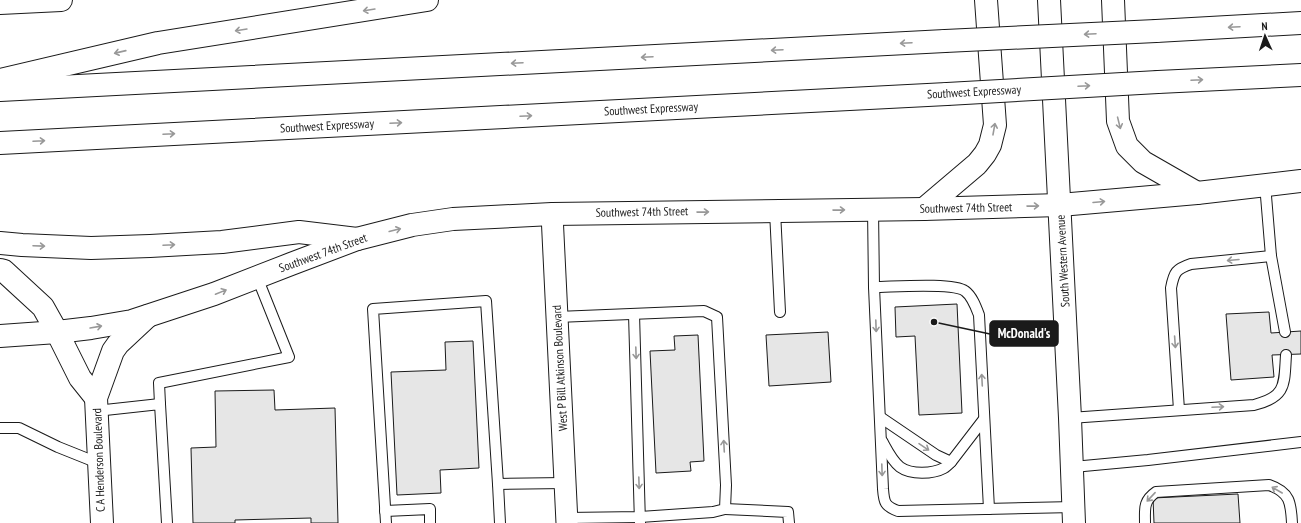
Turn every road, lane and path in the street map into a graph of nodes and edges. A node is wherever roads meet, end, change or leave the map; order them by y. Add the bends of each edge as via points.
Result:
1 (61, 0) edge
2 (427, 0) edge
3 (986, 0) edge
4 (1049, 0) edge
5 (1112, 0) edge
6 (0, 3) edge
7 (1301, 24) edge
8 (1301, 75) edge
9 (0, 80) edge
10 (0, 90) edge
11 (0, 143) edge
12 (1301, 181) edge
13 (1265, 184) junction
14 (1197, 193) junction
15 (1060, 205) junction
16 (873, 209) junction
17 (924, 209) junction
18 (775, 210) junction
19 (552, 214) junction
20 (357, 239) junction
21 (0, 243) edge
22 (1271, 256) junction
23 (0, 270) edge
24 (258, 277) junction
25 (874, 287) junction
26 (780, 312) dead end
27 (634, 314) junction
28 (148, 316) junction
29 (557, 317) junction
30 (57, 332) junction
31 (1284, 332) dead end
32 (0, 336) edge
33 (1286, 355) dead end
34 (96, 404) junction
35 (160, 404) junction
36 (1179, 410) junction
37 (880, 417) junction
38 (1070, 418) junction
39 (984, 419) junction
40 (0, 428) edge
41 (881, 440) junction
42 (1301, 442) edge
43 (951, 462) junction
44 (98, 463) junction
45 (1073, 467) junction
46 (565, 483) junction
47 (498, 484) junction
48 (725, 509) junction
49 (989, 509) junction
50 (386, 511) junction
51 (1074, 515) edge
52 (567, 520) edge
53 (640, 520) edge
54 (102, 523) edge
55 (168, 523) edge
56 (386, 523) edge
57 (430, 523) edge
58 (500, 523) edge
59 (789, 523) edge
60 (1145, 523) edge
61 (1292, 523) edge

1 - 6 main road
2 -> 9 main road via 158,43
17 -> 3 main road via 977,164 985,154 993,135 995,125
4 - 15 main road, South Western Avenue
5 -> 14 main road via 1118,121 1128,146 1143,162
7 -> 10 main road, bridge
11 -> 8 main road, Southwest Expressway, bridge
12 - 13 main road, Southwest 74th Street
13 - 14 main road, Southwest 74th Street
13 - 22 lane
15 -> 14 main road, Southwest 74th Street
17 -> 15 main road, Southwest 74th Street
15 - 38 main road, South Western Avenue
16 - 17 main road, Southwest 74th Street
18 -> 16 main road, Southwest 74th Street
16 - 25 lane
19 -> 18 main road, Southwest 74th Street
18 - 26 lane
20 -> 19 main road, Southwest 74th Street via 412,225 454,219
19 - 29 street, West P Bill Atkinson Boulevard
21 -> 20 main road via 91,248 150,246 222,242 299,232
20 - 24 main road, Southwest 74th Street
22 - 31 lane
22 -> 36 lane via 1191,264 1182,267 1173,275 1171,288
23 - 30 main road, C A Henderson Boulevard via 43,307
28 -> 24 main road, Southwest 74th Street
24 - 35 lane via 289,357 159,383
25 -> 37 lane
39 -> 25 lane via 979,315 976,305 965,291 952,286
27 - 29 lane
48 -> 27 lane via 717,317 704,311
27 -> 53 lane
30 -> 28 main road, Southwest 74th Street via 98,327
28 - 34 main road, C A Henderson Boulevard via 113,351
29 - 46 street, West P Bill Atkinson Boulevard
30 - 32 main road, Southwest 74th Street
30 - 34 main road, C A Henderson Boulevard
36 -> 33 lane via 1268,402 1279,394 1284,378
34 - 35 lane
34 - 44 main road, C A Henderson Boulevard
35 - 55 lane
36 - 38 lane
37 - 41 lane
37 -> 43 lane via 936,455
38 - 45 main road, South Western Avenue
39 - 43 lane
39 - 49 lane
40 - 44 lane via 19,428
41 - 43 lane via 894,462 906,470 932,472 944,468
41 -> 49 lane via 883,489 888,507 898,511
42 - 45 lane
44 - 54 main road, C A Henderson Boulevard
45 - 51 main road, South Western Avenue
46 - 47 lane
46 - 52 street, West P Bill Atkinson Boulevard
47 - 50 lane via 486,301 373,309
47 - 58 lane
48 - 53 lane
48 - 59 lane via 788,512
49 - 51 lane
50 - 56 lane
50 - 57 lane via 430,509
52 - 53 lane
61 -> 60 lane via 1287,496 1278,488 1269,486 1156,492 1149,497 1144,507

